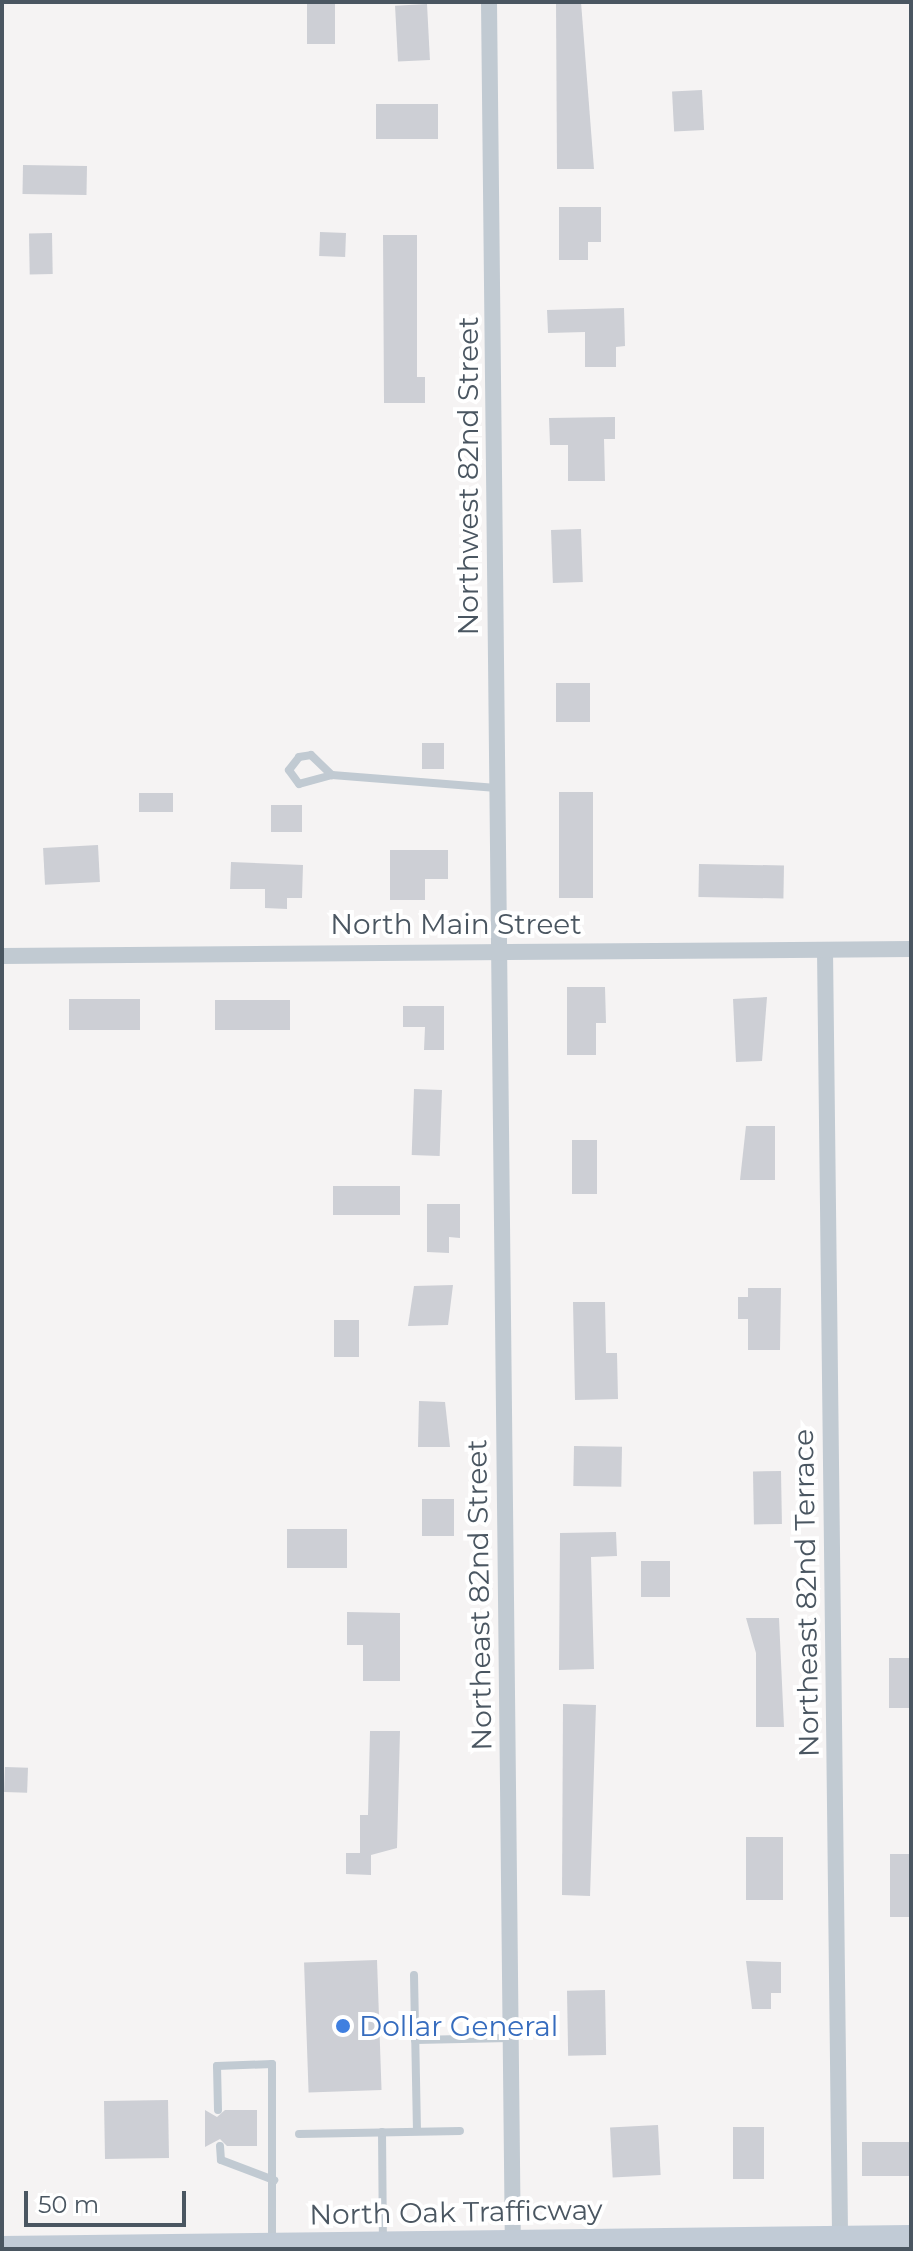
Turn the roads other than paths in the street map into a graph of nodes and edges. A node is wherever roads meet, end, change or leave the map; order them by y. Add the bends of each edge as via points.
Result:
1 (489, 2) edge
2 (332, 775) junction
3 (496, 788) junction
4 (498, 949) junction
5 (911, 949) edge
6 (825, 950) junction
7 (2, 956) edge
8 (414, 1975) dead end
9 (511, 2038) junction
10 (415, 2040) junction
11 (218, 2110) dead end
12 (417, 2131) junction
13 (460, 2131) dead end
14 (382, 2132) junction
15 (299, 2134) dead end
16 (220, 2146) dead end
17 (274, 2180) junction
18 (911, 2237) edge
19 (824, 2240) edge
20 (513, 2241) junction
21 (744, 2243) edge
22 (551, 2244) edge
23 (614, 2244) edge
24 (271, 2245) junction
25 (383, 2246) edge
26 (2, 2248) edge
27 (110, 2248) edge

1 - 3 street, Northwest 82nd Street
2 - 2 lane via 311,755 299,757 289,770 299,784
2 - 3 lane
3 - 4 street, Northwest 82nd Street
4 - 6 street, North Main Street
4 - 7 street, North Main Street
4 - 9 street, Northeast 82nd Street
5 - 6 street, North Main Street
6 - 19 street, Northeast 82nd Terrace
8 - 10 lane
9 - 10 lane
9 - 20 street, Northeast 82nd Street
10 - 12 lane
11 - 17 lane via 217,2066 272,2064
12 - 13 lane
12 - 14 lane
14 - 15 lane
14 - 25 lane
16 - 17 lane via 221,2160
17 - 24 lane
18 - 19 main road, North Oak Trafficway
19 - 21 main road, North Oak Trafficway
20 - 22 main road, North Oak Trafficway
20 - 25 main road, North Oak Trafficway
21 - 23 main road, North Oak Trafficway
22 - 23 main road, North Oak Trafficway
24 - 25 main road, North Oak Trafficway
24 - 27 main road, North Oak Trafficway
26 - 27 main road, North Oak Trafficway

